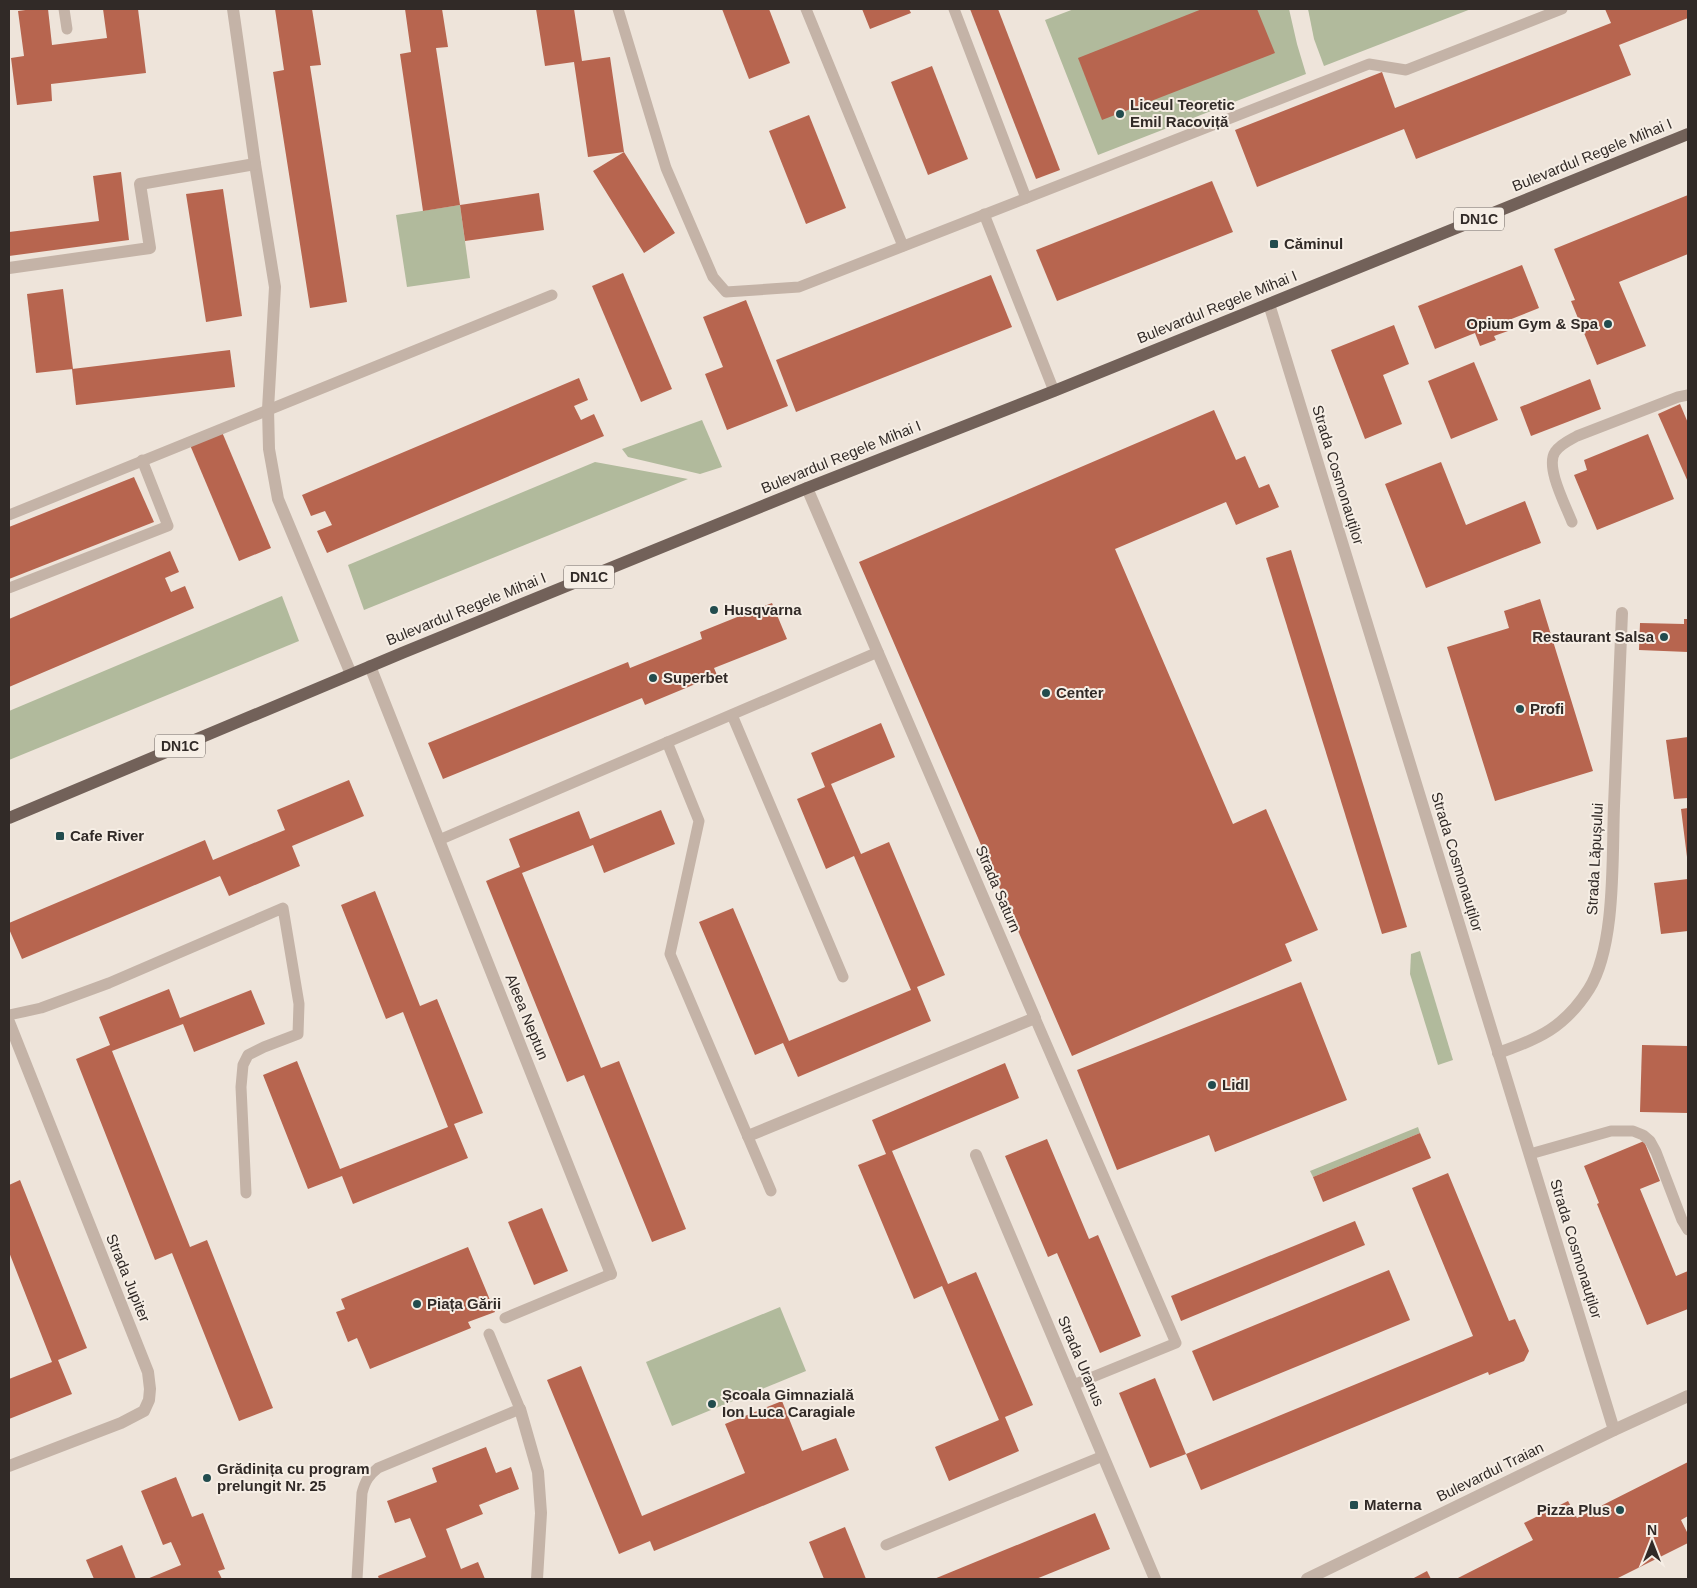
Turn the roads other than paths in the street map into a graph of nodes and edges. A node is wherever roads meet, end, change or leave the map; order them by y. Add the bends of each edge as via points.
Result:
1 (64, 9) edge
2 (233, 9) edge
3 (618, 9) edge
4 (806, 9) edge
5 (954, 9) edge
6 (1562, 9) edge
7 (66, 29) dead end
8 (1688, 134) edge
9 (255, 164) junction
10 (1026, 198) junction
11 (984, 214) junction
12 (903, 246) junction
13 (9, 268) edge
14 (552, 296) dead end
15 (1269, 304) junction
16 (1054, 391) junction
17 (1688, 395) edge
18 (268, 409) junction
19 (142, 460) junction
20 (807, 488) junction
21 (9, 515) edge
22 (1572, 522) dead end
23 (9, 588) edge
24 (1622, 612) dead end
25 (878, 652) junction
26 (370, 666) junction
27 (351, 674) junction
28 (732, 715) junction
29 (667, 742) junction
30 (9, 818) edge
31 (439, 840) junction
32 (843, 977) dead end
33 (9, 1015) edge
34 (1035, 1018) junction
35 (9, 1022) edge
36 (1498, 1053) junction
37 (748, 1136) junction
38 (1530, 1154) junction
39 (976, 1156) dead end
40 (771, 1191) dead end
41 (246, 1193) dead end
42 (1688, 1230) edge
43 (611, 1274) joint
44 (504, 1318) dead end
45 (489, 1334) dead end
46 (1073, 1385) junction
47 (1688, 1396) edge
48 (520, 1409) junction
49 (1614, 1430) junction
50 (1103, 1456) junction
51 (9, 1469) edge
52 (886, 1545) dead end
53 (357, 1579) edge
54 (537, 1579) edge
55 (1155, 1579) edge
56 (1307, 1579) edge

1 - 7 lane
2 - 9 street
3 - 12 lane via 666,168 713,277 726,292 799,287
4 - 12 lane
5 - 10 lane
6 - 10 lane via 1406,70 1369,64
8 - 15 main road, Bulevardul Regele Mihai I / DN1C
9 - 13 street via 140,184 150,248
9 - 18 street via 275,287
10 - 11 lane
11 - 12 lane
11 - 16 lane
14 - 18 lane
15 - 16 main road, Bulevardul Regele Mihai I / DN1C
15 - 36 street, Strada Cosmonauților
16 - 20 main road, Bulevardul Regele Mihai I / DN1C
17 - 22 lane via 1577,436 1554,452 1551,463 1554,476
18 - 19 lane
18 - 27 street via 269,449 278,499
19 - 21 lane
19 - 23 lane via 168,526
20 - 25 street, Strada Saturn
20 - 26 main road, Bulevardul Regele Mihai I / DN1C
24 - 36 street, Strada Lăpușului via 1610,916 1598,970 1578,1005 1544,1035
25 - 28 lane
25 - 34 street, Strada Saturn
26 - 27 main road, Bulevardul Regele Mihai I / DN1C
26 - 31 street, Aleea Neptun
27 - 30 main road, Bulevardul Regele Mihai I / DN1C
28 - 29 lane
28 - 32 lane
29 - 31 lane
29 - 37 lane via 699,821 670,954
31 - 43 street, Aleea Neptun
33 - 41 lane via 41,1008 109,983 283,908 299,1004 298,1034 248,1055 243,1065 241,1087
34 - 37 street
34 - 46 lane via 1176,1343
35 - 51 street, Strada Jupiter via 148,1372 150,1388 144,1411 121,1424
36 - 38 street, Strada Cosmonauților
37 - 40 lane
38 - 42 lane via 1610,1130 1633,1130 1643,1134 1656,1152
38 - 49 street, Strada Cosmonauților
39 - 46 street, Strada Uranus
43 - 44 lane, Aleea Neptun
45 - 48 lane
46 - 50 street, Strada Uranus
47 - 49 street, Bulevardul Traian
48 - 53 lane via 369,1474 362,1493
48 - 54 street via 538,1472 541,1513
49 - 56 street, Bulevardul Traian
50 - 52 lane
50 - 55 street, Strada Uranus

